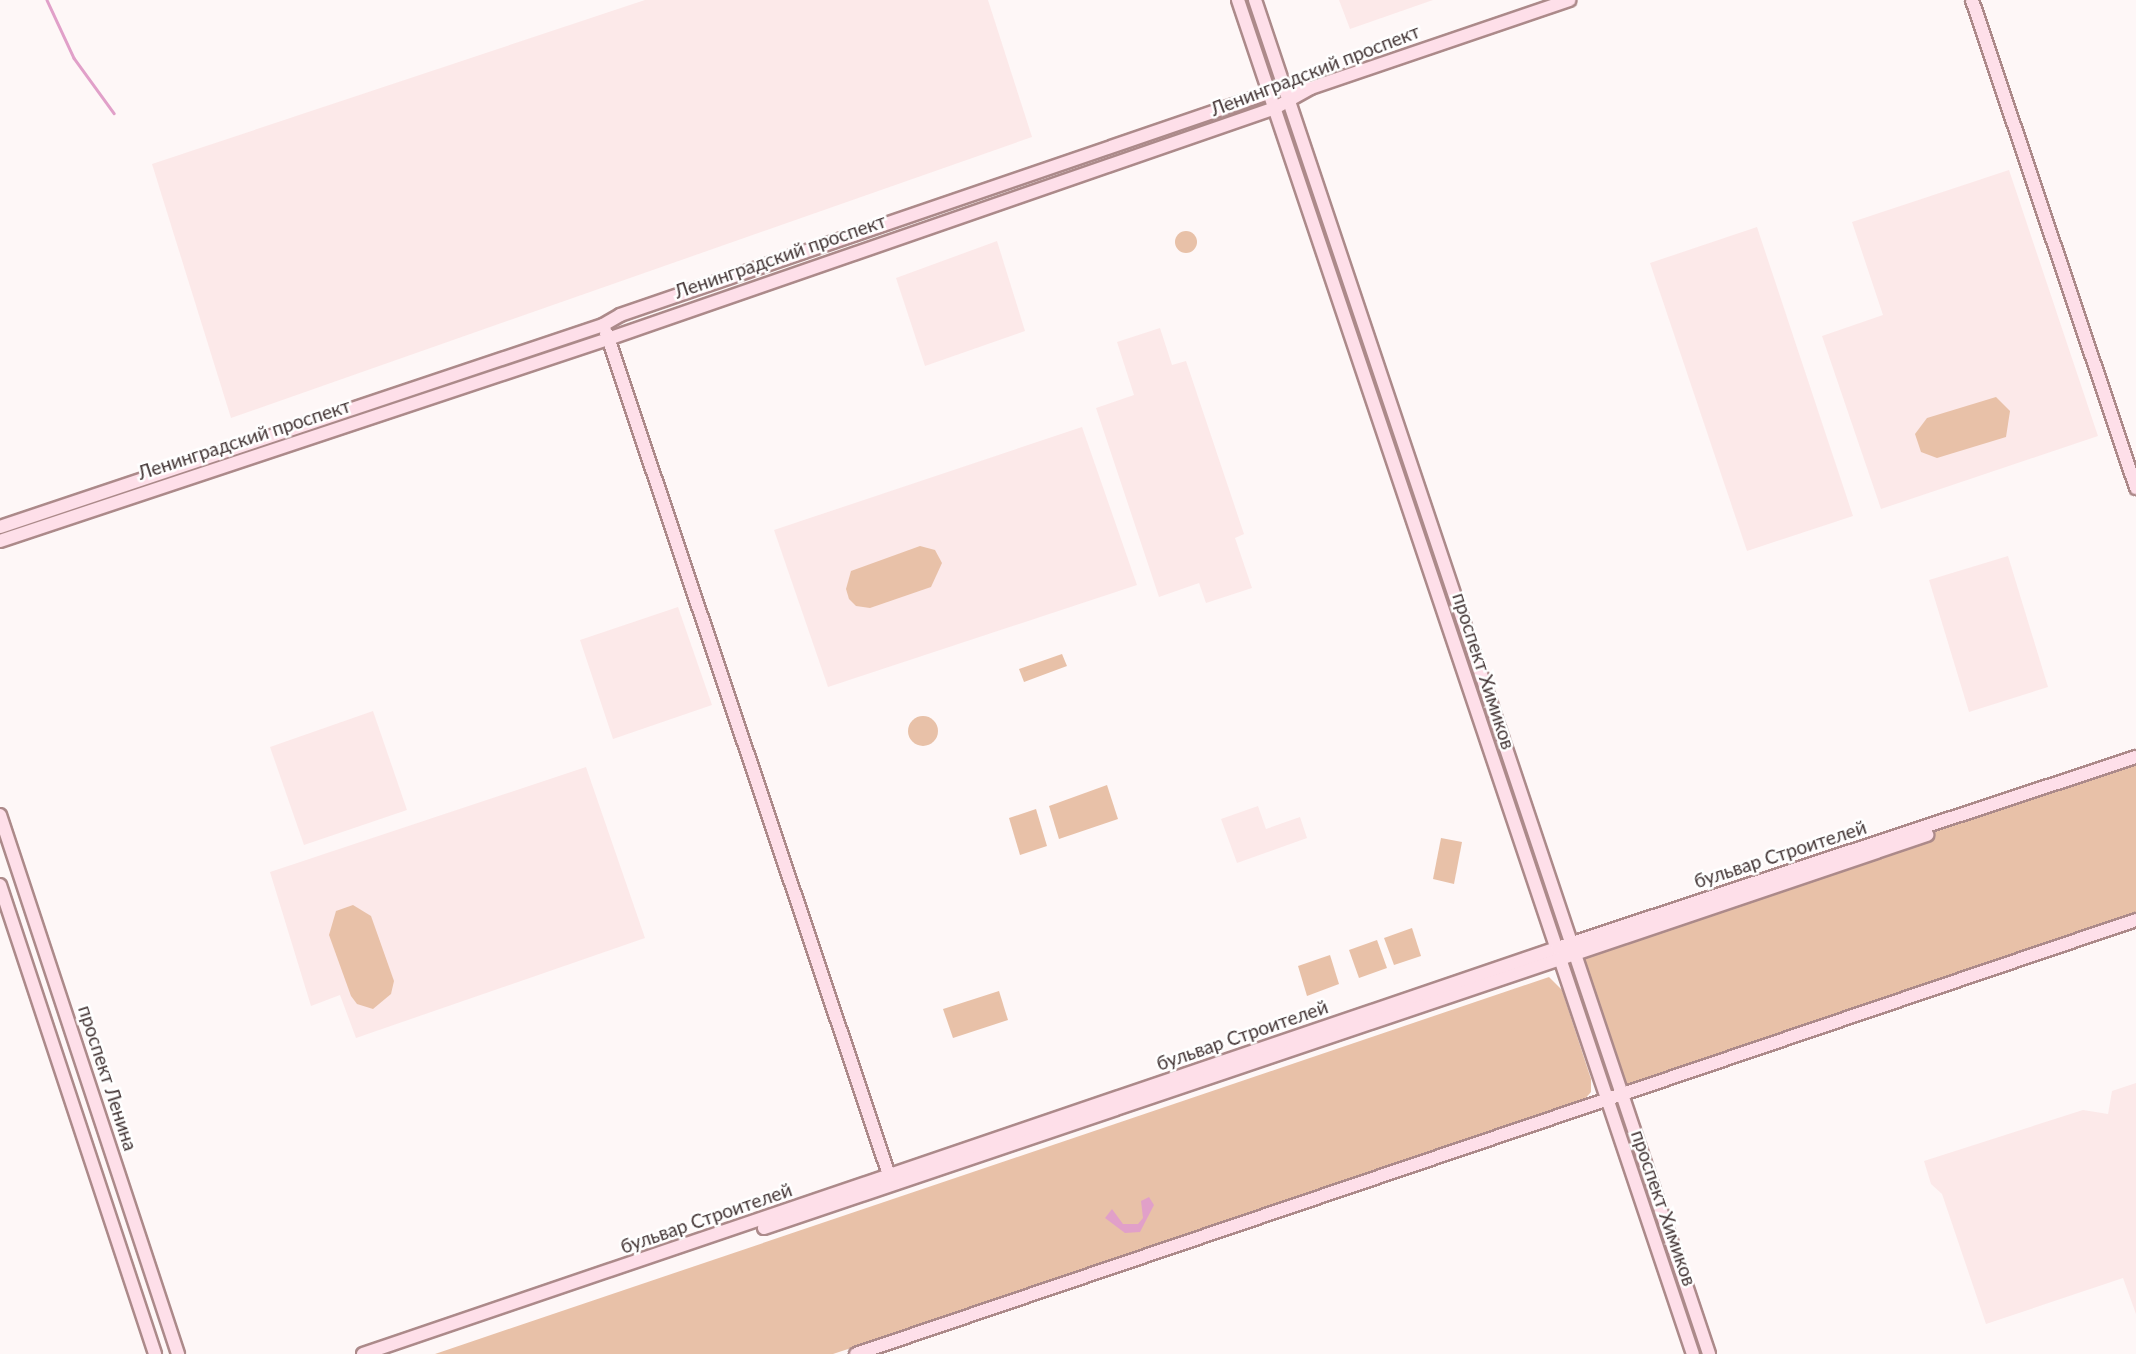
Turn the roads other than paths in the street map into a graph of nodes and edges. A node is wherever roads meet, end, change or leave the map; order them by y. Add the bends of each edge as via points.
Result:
1 (1238, 0) edge
2 (1255, 0) edge
3 (1569, 0) edge
4 (1972, 0) edge
5 (1283, 88) junction
6 (1311, 88) junction
7 (1270, 92) junction
8 (1288, 103) junction
9 (1275, 108) junction
10 (603, 325) junction
11 (608, 339) junction
12 (2136, 488) edge
13 (0, 527) edge
14 (0, 541) edge
15 (2136, 757) edge
16 (2136, 764) edge
17 (0, 815) edge
18 (0, 885) edge
19 (2136, 920) edge
20 (1572, 949) junction
21 (1559, 954) junction
22 (1621, 1096) junction
23 (1607, 1101) junction
24 (891, 1180) junction
25 (155, 1354) edge
26 (178, 1354) edge
27 (363, 1354) edge
28 (389, 1354) edge
29 (856, 1354) edge
30 (1693, 1354) edge
31 (1709, 1354) edge

1 - 7 main road, проспект Химиков
2 - 5 main road, проспект Химиков
3 - 6 main road, Ленинградский проспект
4 - 12 main road
5 - 6 main road, Ленинградский проспект
5 - 7 main road, Ленинградский проспект
5 - 8 main road, проспект Химиков
6 - 8 main road, Ленинградский проспект
7 - 9 main road, проспект Химиков
7 - 10 main road, Ленинградский проспект via 620,315
8 - 9 main road, Ленинградский проспект
8 - 20 main road, проспект Химиков
9 - 11 main road, Ленинградский проспект
9 - 21 main road, проспект Химиков
10 - 11 main road
10 - 13 main road, Ленинградский проспект
11 - 14 main road, Ленинградский проспект
11 - 24 main road
15 - 20 main road, бульвар Строителей
16 - 20 main road, бульвар Строителей
17 - 26 main road, проспект Ленина
18 - 25 main road
19 - 22 main road
20 - 21 main road, бульвар Строителей
20 - 22 main road, проспект Химиков
21 - 23 main road, проспект Химиков
21 - 24 main road, бульвар Строителей
22 - 23 main road
22 - 31 main road, проспект Химиков
23 - 29 main road
23 - 30 main road, проспект Химиков
24 - 27 main road, бульвар Строителей
24 - 28 main road, бульвар Строителей

